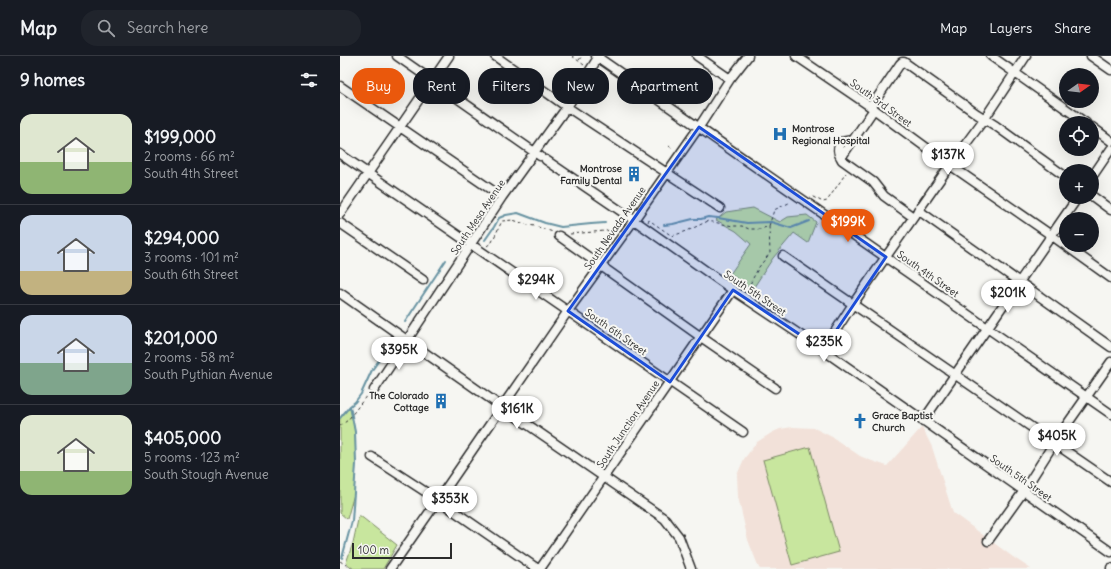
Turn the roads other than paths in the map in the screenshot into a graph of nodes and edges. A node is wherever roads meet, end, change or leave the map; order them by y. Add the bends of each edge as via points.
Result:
1 (397, 56) edge
2 (449, 56) edge
3 (495, 56) edge
4 (598, 56) edge
5 (697, 56) edge
6 (748, 56) edge
7 (796, 56) edge
8 (990, 56) edge
9 (1026, 56) edge
10 (1091, 56) edge
11 (415, 68) edge
12 (441, 68) edge
13 (1111, 70) edge
14 (1014, 73) junction
15 (730, 79) junction
16 (340, 86) edge
17 (416, 104) edge
18 (467, 104) edge
19 (567, 107) junction
20 (872, 108) junction
21 (1076, 116) edge
22 (984, 118) junction
23 (400, 127) junction
24 (699, 127) junction
25 (1099, 132) edge
26 (1111, 140) edge
27 (1111, 149) edge
28 (340, 154) edge
29 (540, 156) junction
30 (950, 165) junction
31 (1099, 167) edge
32 (1059, 172) edge
33 (368, 173) junction
34 (666, 173) junction
35 (502, 197) junction
36 (1099, 201) edge
37 (1073, 204) edge
38 (720, 208) dead end
39 (1111, 210) edge
40 (340, 214) edge
41 (916, 214) junction
42 (634, 220) junction
43 (340, 223) edge
44 (559, 234) road end
45 (1051, 235) junction
46 (470, 244) junction
47 (784, 256) dead end
48 (886, 257) junction
49 (601, 266) junction
50 (1111, 278) edge
51 (423, 280) dead end
52 (1019, 282) junction
53 (734, 290) junction
54 (340, 293) edge
55 (853, 304) junction
56 (568, 311) junction
57 (987, 327) junction
58 (701, 337) junction
59 (408, 340) junction
60 (1111, 347) edge
61 (823, 350) junction
62 (1111, 362) edge
63 (954, 374) junction
64 (670, 382) junction
65 (775, 388) dead end
66 (372, 391) road end
67 (1087, 397) junction
68 (502, 407) junction
69 (1111, 414) edge
70 (923, 421) junction
71 (743, 432) dead end
72 (1054, 443) junction
73 (372, 457) dead end
74 (604, 477) junction
75 (1111, 482) edge
76 (1023, 492) junction
77 (438, 500) junction
78 (988, 541) dead end
79 (1111, 552) edge
80 (390, 569) edge
81 (539, 569) edge
82 (692, 569) edge

1 - 11 street, South 5th Street
2 - 12 street
3 - 19 street
4 - 19 street, South Mesa Avenue
4 - 24 street, South 4th Street
5 - 15 street
6 - 15 street, South Nevada Avenue
7 - 20 street, South 3rd Street
8 - 14 street
9 - 14 street
10 - 13 street
14 - 21 street
14 - 22 street
15 - 24 street, South Nevada Avenue
16 - 23 street
17 - 23 street
18 - 29 street, South 5th Street
19 - 29 street, South Mesa Avenue
19 - 34 street
20 - 22 street via 902,62
20 - 30 street, South 3rd Street
20 - 41 street via 841,158 873,182 884,196
22 - 30 street
22 - 32 street
23 - 33 street
23 - 35 street
24 - 34 street, South Nevada Avenue
24 - 48 street, South 4th Street
25 - 26 street
27 - 31 street
28 - 33 street, South 6th Street
29 - 35 street, South Mesa Avenue
29 - 42 street, South 5th Street
30 - 41 street
30 - 45 street, South 3rd Street
33 - 40 street
33 - 46 street, South 6th Street
34 - 38 street
34 - 42 street, South Nevada Avenue
35 - 46 street, South Mesa Avenue
36 - 39 street
37 - 45 street
41 - 48 street
41 - 52 street
42 - 49 street, South Nevada Avenue
42 - 53 street, South 5th Street
43 - 51 street
44 - 49 street
45 - 50 street, South 3rd Street
45 - 52 street
46 - 56 street, South 6th Street
46 - 59 street, South Mesa Avenue
47 - 55 street
48 - 55 street
48 - 57 street, South 4th Street
49 - 56 street, South Nevada Avenue
49 - 58 street
52 - 57 street
52 - 60 street
53 - 58 street, South Junction Avenue
53 - 61 street, South 5th Street
54 - 59 street
55 - 61 street
55 - 63 street
56 - 64 street, South 6th Street
56 - 68 street, South Nevada Avenue
57 - 63 street
57 - 67 street, South 4th Street
58 - 64 street, South Junction Avenue
58 - 65 street
59 - 66 street, South Mesa Avenue
59 - 68 street
61 - 70 street, South 5th Street
62 - 67 street
63 - 70 street
63 - 72 street
64 - 71 street, South 6th Street
64 - 74 street, South Junction Avenue
67 - 69 street, South 4th Street
67 - 72 street
68 - 74 street
68 - 77 street, South Nevada Avenue
70 - 76 street, South 5th Street
72 - 75 street
72 - 76 street
73 - 77 street
74 - 81 street, South Junction Avenue
74 - 82 street via 665,519 679,537
76 - 78 street
76 - 79 street, South 5th Street
77 - 80 street, South Nevada Avenue
77 - 81 street

